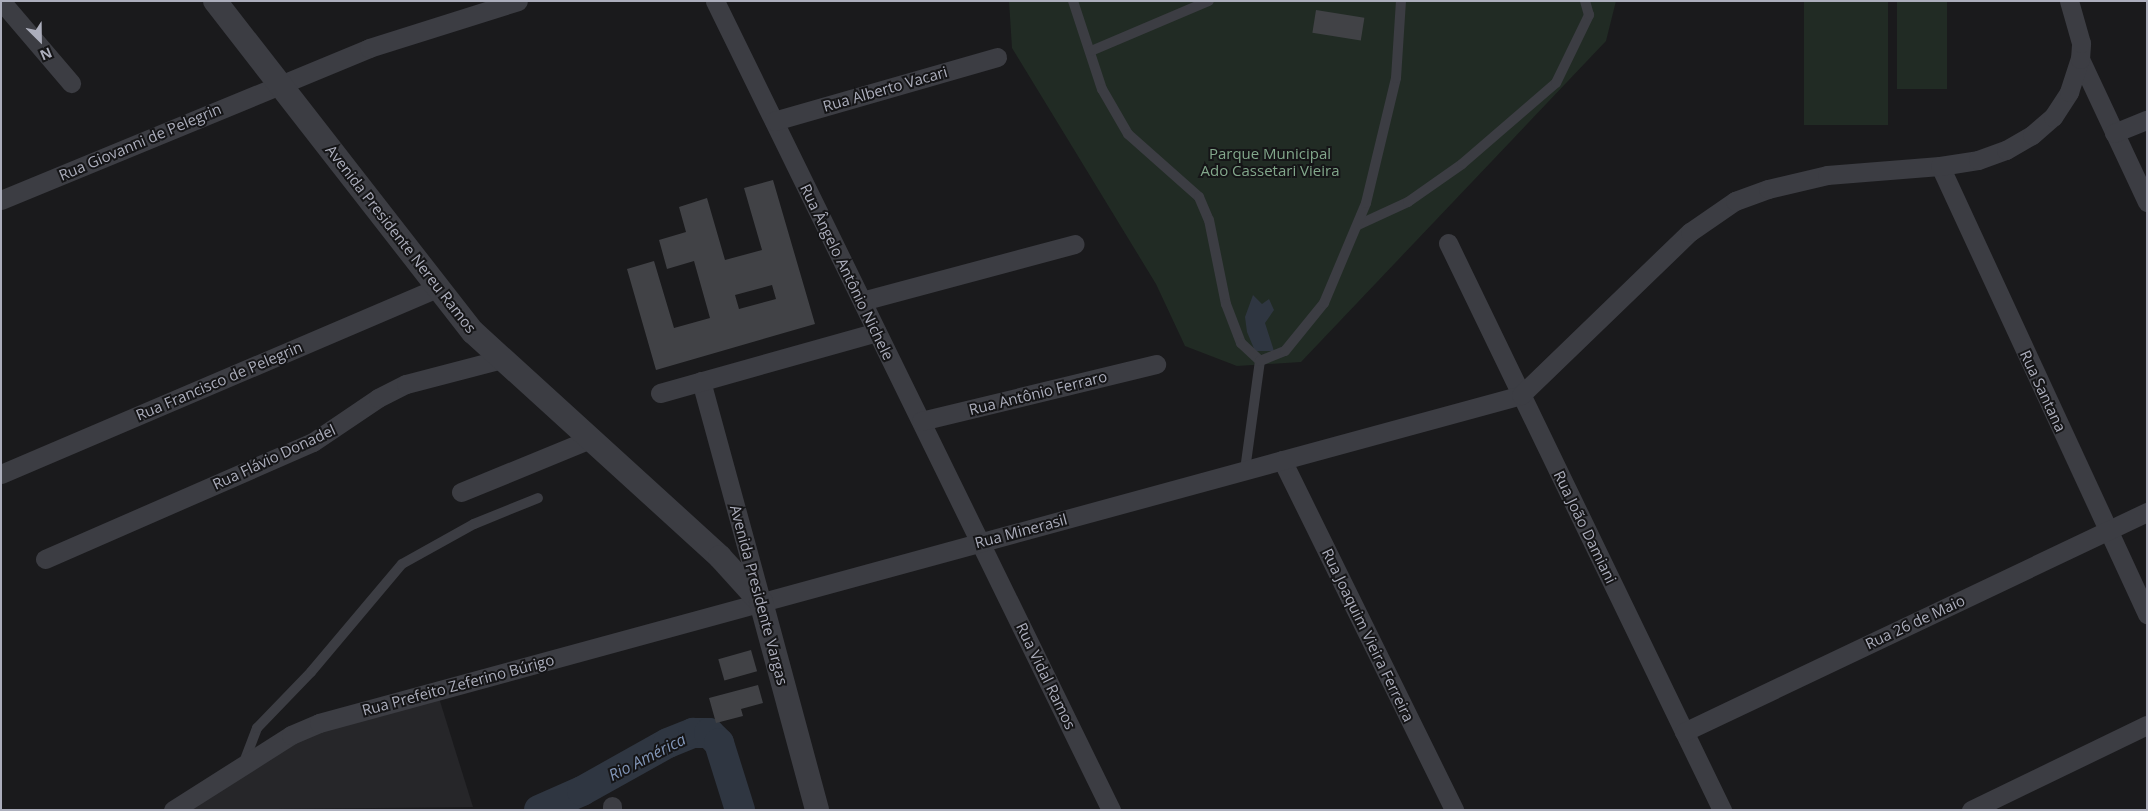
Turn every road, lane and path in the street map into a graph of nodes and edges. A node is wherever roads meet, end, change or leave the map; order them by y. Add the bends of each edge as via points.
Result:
1 (1, 1) edge
2 (215, 1) edge
3 (518, 1) edge
4 (715, 1) edge
5 (1073, 1) edge
6 (1209, 1) edge
7 (1401, 1) edge
8 (1585, 1) edge
9 (2069, 1) edge
10 (1091, 52) junction
11 (997, 58) dead end
12 (2080, 59) junction
13 (71, 83) dead end
14 (278, 83) junction
15 (2147, 120) edge
16 (774, 121) junction
17 (2114, 133) junction
18 (1940, 166) junction
19 (1, 200) edge
20 (2147, 202) edge
21 (1358, 225) junction
22 (1448, 243) dead end
23 (1074, 244) dead end
24 (437, 288) junction
25 (862, 301) junction
26 (877, 332) junction
27 (502, 359) junction
28 (1260, 361) junction
29 (1156, 364) dead end
30 (701, 381) junction
31 (660, 393) dead end
32 (1521, 395) junction
33 (920, 421) junction
34 (590, 439) junction
35 (1282, 460) junction
36 (1245, 470) junction
37 (1, 474) edge
38 (461, 492) dead end
39 (538, 498) dead end
40 (2147, 512) edge
41 (2108, 530) junction
42 (980, 543) junction
43 (45, 559) dead end
44 (761, 602) junction
45 (2147, 615) edge
46 (2147, 725) edge
47 (1684, 732) junction
48 (242, 766) junction
49 (173, 810) edge
50 (817, 810) edge
51 (1111, 810) edge
52 (1454, 810) edge
53 (1722, 810) edge
54 (1971, 810) edge

1 - 13 street
2 - 14 street, Avenida Presidente Nereu Ramos
3 - 14 street, Rua Giovanni de Pelegrin via 411,33
4 - 16 street, Rua Ângelo Antônio Nichele
5 - 10 lane
6 - 10 lane
7 - 21 lane via 1396,78
8 - 21 lane via 1589,15 1556,83 1462,164 1408,202
9 - 12 street via 2080,43
10 - 28 lane via 1102,90 1128,134 1199,197 1209,220 1226,304 1241,344
11 - 16 street, Rua Alberto Vacari
12 - 17 street
12 - 18 street via 2064,100 2053,117 2032,134 2006,150
14 - 19 street, Rua Giovanni de Pelegrin
14 - 24 street, Avenida Presidente Nereu Ramos
15 - 17 street
16 - 25 street, Rua Ângelo Antônio Nichele
17 - 20 street
18 - 32 street via 1828,174 1768,189 1735,202 1690,232
18 - 41 street, Rua Santana
21 - 28 lane via 1324,303 1285,351
22 - 32 street, Rua João Damiani
23 - 25 street
24 - 27 street, Avenida Presidente Nereu Ramos via 473,332
24 - 37 street, Rua Francisco de Pelegrin
25 - 26 street, Rua Ângelo Antônio Nichele
26 - 30 street
26 - 33 street, Rua Ângelo Antônio Nichele
27 - 34 street, Avenida Presidente Nereu Ramos
27 - 43 street, Rua Flávio Donadel via 406,384 378,398 313,442
28 - 36 lane
29 - 33 street, Rua Antônio Ferraro
30 - 31 street
30 - 44 street, Avenida Presidente Vargas
32 - 35 street, Rua Minerasil
32 - 47 street, Rua João Damiani
33 - 42 street, Rua Ângelo Antônio Nichele
34 - 38 street
34 - 44 street, Avenida Presidente Nereu Ramos via 720,557
35 - 36 street, Rua Minerasil
35 - 52 street, Rua Joaquim Vieira Ferreira
36 - 42 street, Rua Minerasil
39 - 48 lane via 474,524 402,564 311,672 258,728
40 - 41 street, Rua 26 de Maio
41 - 45 street, Rua Santana
41 - 47 street, Rua 26 de Maio
42 - 44 street, Rua Minerasil
42 - 51 street, Rua Vidal Ramos
44 - 48 street, Rua Prefeito Zeferino Búrigo via 312,726 291,734
44 - 50 street, Avenida Presidente Vargas
46 - 54 street
47 - 53 street, Rua João Damiani
48 - 49 street, Rua Prefeito Zeferino Búrigo

